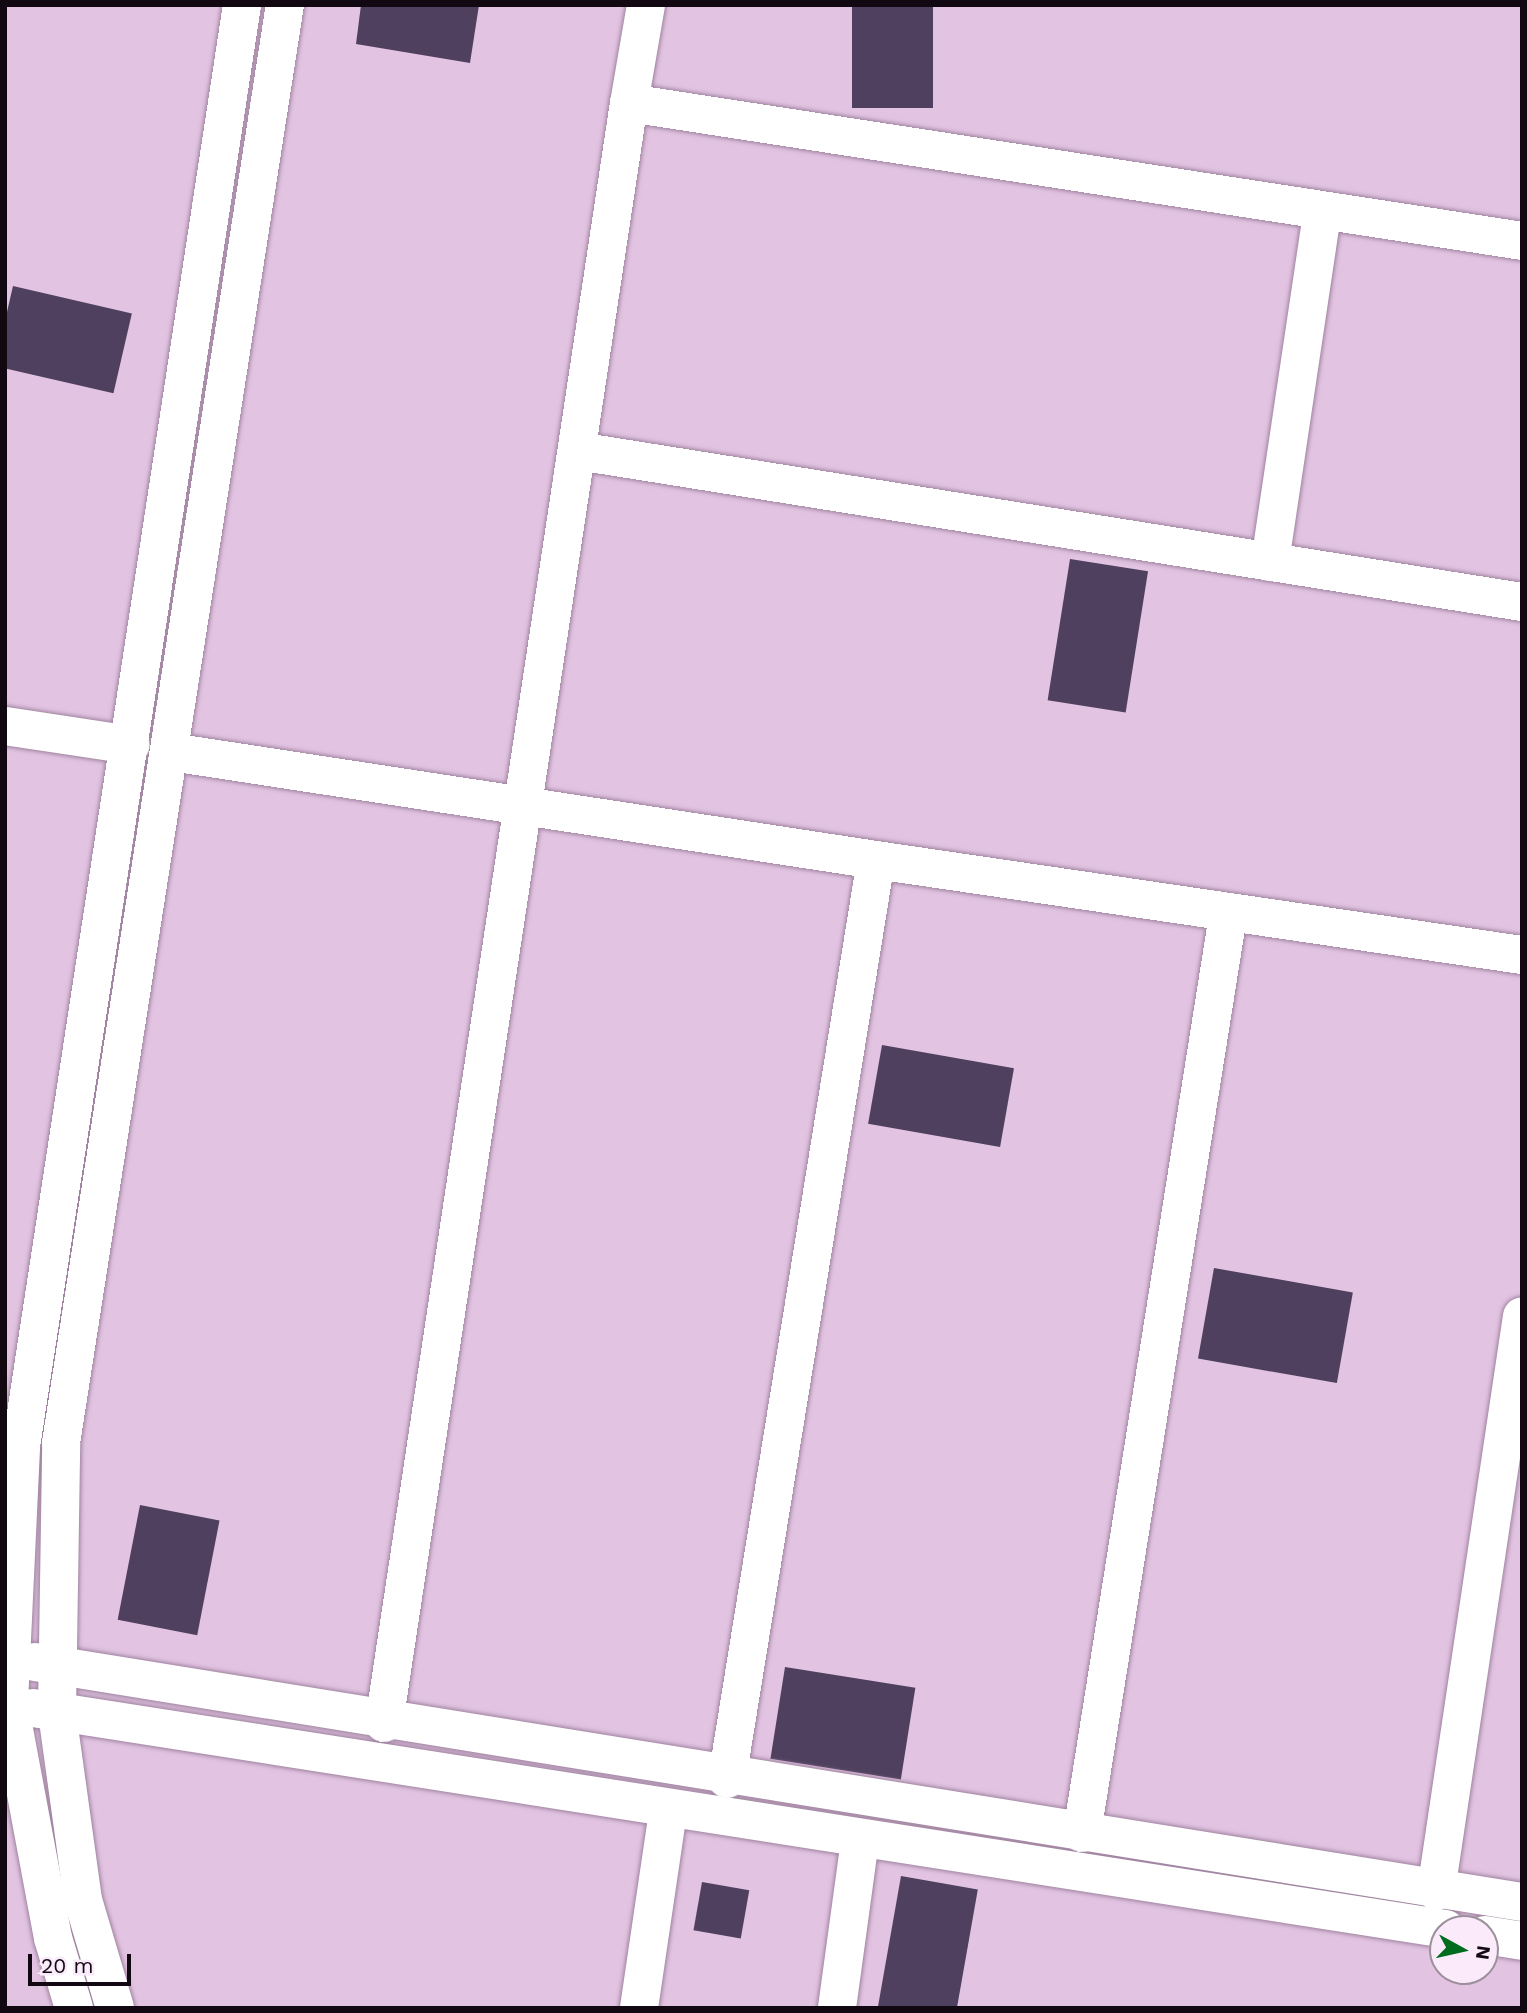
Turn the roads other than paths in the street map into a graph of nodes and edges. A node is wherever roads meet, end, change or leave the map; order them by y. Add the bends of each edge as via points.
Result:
1 (242, 5) edge
2 (285, 5) edge
3 (646, 5) edge
4 (629, 103) junction
5 (1322, 212) junction
6 (1522, 241) edge
7 (578, 451) junction
8 (1270, 562) junction
9 (1522, 602) edge
10 (5, 726) edge
11 (131, 745) junction
12 (171, 752) junction
13 (527, 806) junction
14 (876, 860) junction
15 (1228, 915) junction
16 (1522, 955) edge
17 (1522, 1316) edge
18 (8, 1658) edge
19 (58, 1666) junction
20 (7, 1703) edge
21 (57, 1712) junction
22 (384, 1723) junction
23 (727, 1779) junction
24 (668, 1811) junction
25 (1082, 1833) junction
26 (860, 1839) junction
27 (1436, 1891) junction
28 (1522, 1902) edge
29 (1429, 1926) edge
30 (1499, 1937) edge
31 (1522, 1941) edge
32 (74, 2008) edge
33 (115, 2008) edge
34 (639, 2008) edge
35 (836, 2008) edge

1 - 11 street
2 - 12 street
3 - 4 street
4 - 5 street
4 - 7 street
5 - 6 street
5 - 8 street
7 - 8 street
7 - 13 street
8 - 9 street
10 - 11 street
11 - 18 street via 21,1446
12 - 13 street
12 - 19 street via 61,1443
13 - 14 street
13 - 22 street
14 - 15 street
14 - 23 street
15 - 16 street
15 - 25 street
17 - 27 street
18 - 19 street
18 - 20 street
19 - 21 street
19 - 22 street
20 - 21 street
20 - 32 street via 53,1938
21 - 24 street
21 - 33 street via 83,1900
22 - 23 street
23 - 25 street
24 - 26 street
24 - 34 street
25 - 27 street
26 - 29 street
26 - 35 street
27 - 28 street
30 - 31 street

